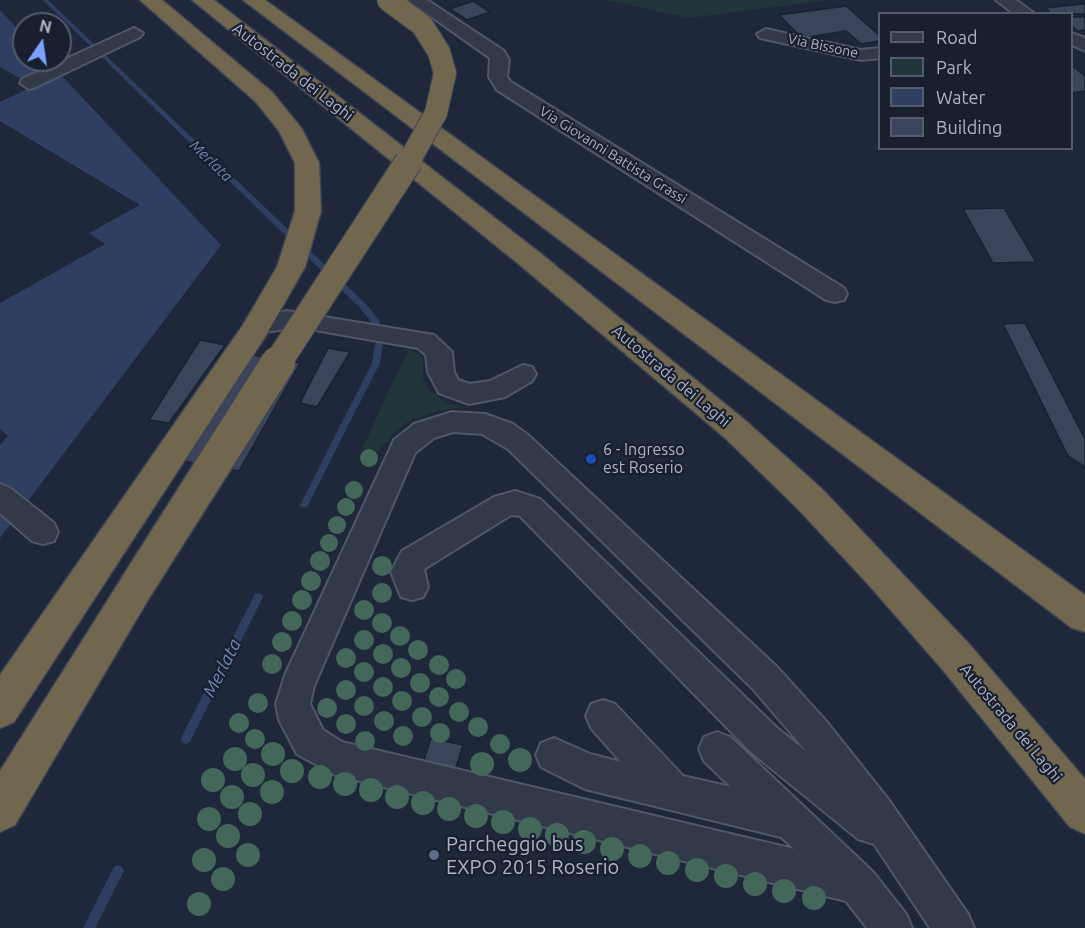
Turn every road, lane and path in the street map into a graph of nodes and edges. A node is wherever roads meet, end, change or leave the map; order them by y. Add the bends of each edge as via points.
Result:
1 (150, 0) edge
2 (202, 0) edge
3 (253, 0) edge
4 (388, 0) edge
5 (416, 0) edge
6 (1004, 0) edge
7 (1024, 12) edge
8 (766, 34) dead end
9 (126, 36) dead end
10 (878, 53) edge
11 (29, 83) dead end
12 (835, 294) dead end
13 (265, 324) dead end
14 (523, 374) dead end
15 (0, 496) edge
16 (929, 501) junction
17 (43, 532) dead end
18 (412, 587) dead end
19 (1085, 593) edge
20 (1085, 616) edge
21 (0, 709) edge
22 (603, 716) dead end
23 (717, 750) dead end
24 (554, 755) dead end
25 (672, 791) junction
26 (0, 810) edge
27 (1085, 812) edge
28 (790, 820) junction
29 (859, 886) junction
30 (949, 920) edge
31 (892, 928) edge

1 - 21 highway via 264,97 290,129 307,163 310,195 304,227 291,267 255,330
2 - 27 highway, Autostrada dei Laghi via 530,258 735,429 881,573
3 - 16 highway, Autostrada dei Laghi
4 - 26 highway, bridge via 412,15 435,42 445,73 436,113 423,140 255,398
5 - 12 street, Via Giovanni Battista Grassi via 498,56 498,77 504,86
6 - 7 street
8 - 10 street, Via Bissone via 861,55
9 - 11 street
13 - 14 street via 298,319 425,341 440,352 441,372 448,386 469,394 496,390
15 - 17 street
16 - 19 highway
16 - 20 highway
18 - 30 street via 407,572 413,560 504,505 530,507 764,740 867,820
22 - 25 street
23 - 28 street
24 - 25 street via 585,771
25 - 28 street
28 - 29 street
29 - 30 street via 335,758 310,742 293,704 297,686 404,447 424,431 452,422 485,424 518,442 765,678 875,812
29 - 31 street

